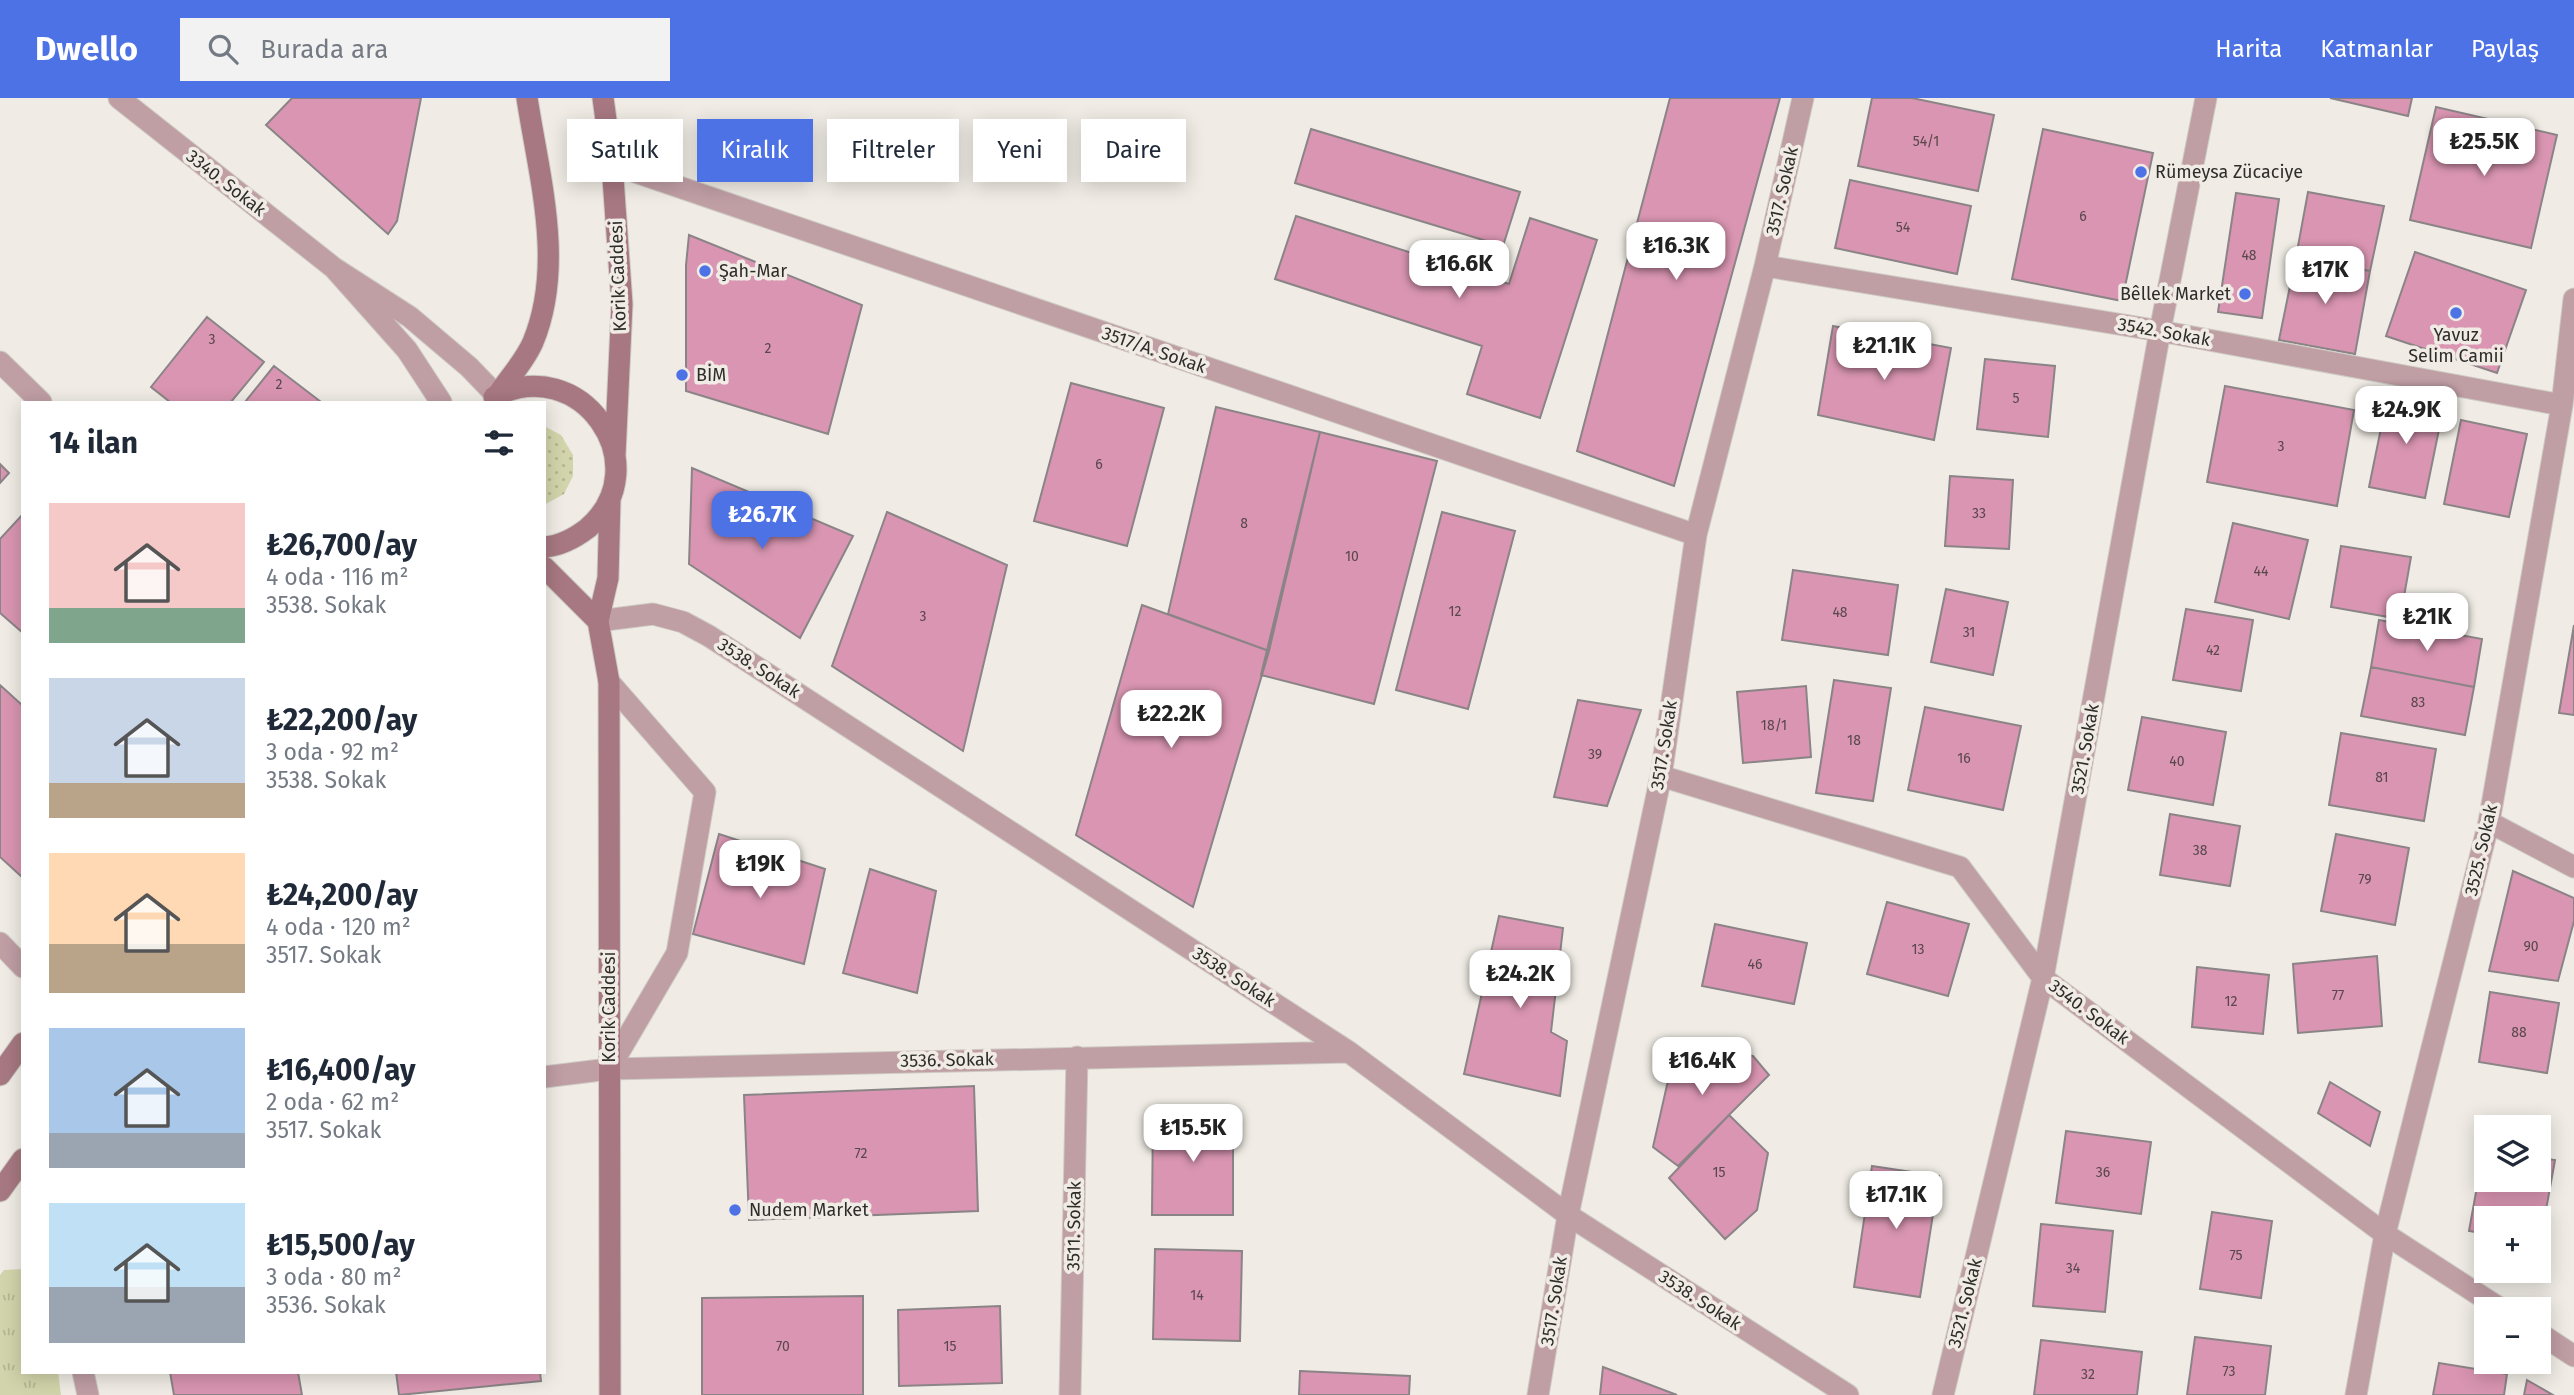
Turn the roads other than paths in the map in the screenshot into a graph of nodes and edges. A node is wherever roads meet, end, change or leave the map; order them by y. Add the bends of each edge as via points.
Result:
1 (119, 98) edge
2 (527, 98) edge
3 (603, 98) edge
4 (1803, 98) edge
5 (2206, 98) edge
6 (606, 119) edge
7 (612, 182) edge
8 (664, 182) edge
9 (1765, 266) junction
10 (334, 268) junction
11 (2574, 299) edge
12 (2160, 331) junction
13 (0, 362) edge
14 (492, 399) edge
15 (40, 401) edge
16 (440, 401) edge
17 (2562, 405) junction
18 (615, 455) junction
19 (610, 498) junction
20 (1696, 535) junction
21 (546, 547) edge
22 (546, 569) edge
23 (597, 621) junction
24 (609, 682) junction
25 (1661, 776) junction
26 (2490, 822) junction
27 (2574, 867) edge
28 (0, 943) edge
29 (21, 965) edge
30 (2043, 978) junction
31 (21, 1046) edge
32 (1349, 1052) junction
33 (1077, 1057) junction
34 (609, 1069) junction
35 (0, 1075) edge
36 (546, 1077) edge
37 (21, 1161) edge
38 (0, 1191) edge
39 (1568, 1215) junction
40 (2385, 1234) junction
41 (2482, 1297) edge
42 (2551, 1342) edge
43 (2574, 1356) edge
44 (83, 1374) edge
45 (88, 1395) edge
46 (610, 1395) edge
47 (1070, 1395) edge
48 (1538, 1395) edge
49 (1848, 1395) edge
50 (1943, 1395) edge
51 (2356, 1395) edge

1 - 10 street, 3340. Sokak
2 - 14 main road via 550,246 544,301 533,343
3 - 6 main road, Korik Caddesi
4 - 9 street, 3517. Sokak
5 - 12 street, 3521. Sokak
7 - 18 main road, Korik Caddesi via 622,304
8 - 20 street, 3517/A. Sokak
9 - 12 street, 3542. Sokak
9 - 20 street, 3517. Sokak
10 - 14 street via 410,317 469,367
10 - 16 street via 407,350
11 - 17 street, 3525. Sokak
12 - 17 street, 3542. Sokak
12 - 30 street, 3521. Sokak
13 - 15 street
14 - 18 main road via 517,388 561,390 597,415
17 - 26 street, 3525. Sokak
18 - 19 main road, Korik Caddesi
19 - 21 main road via 596,521 577,537
19 - 23 main road, Korik Caddesi via 608,578
20 - 25 street, 3517. Sokak
22 - 23 main road
23 - 24 main road, Korik Caddesi
23 - 32 street, 3538. Sokak via 653,614 683,622 709,636
24 - 34 main road, Korik Caddesi
24 - 34 street via 705,792 677,953
25 - 30 street, 3540. Sokak via 1960,867
25 - 39 street, 3517. Sokak
26 - 27 street
26 - 40 street, 3525. Sokak
28 - 29 street
30 - 40 street, 3540. Sokak
30 - 50 street, 3521. Sokak
31 - 35 main road
32 - 33 street, 3536. Sokak
32 - 39 street, 3538. Sokak
33 - 34 street, 3536. Sokak
33 - 47 street, 3511. Sokak
34 - 36 street, 3536. Sokak
34 - 46 main road, Korik Caddesi
37 - 38 main road
39 - 48 street, 3517. Sokak
39 - 49 street, 3538. Sokak
40 - 41 street, 3540. Sokak
40 - 51 street, 3525. Sokak
42 - 43 street
44 - 45 street

